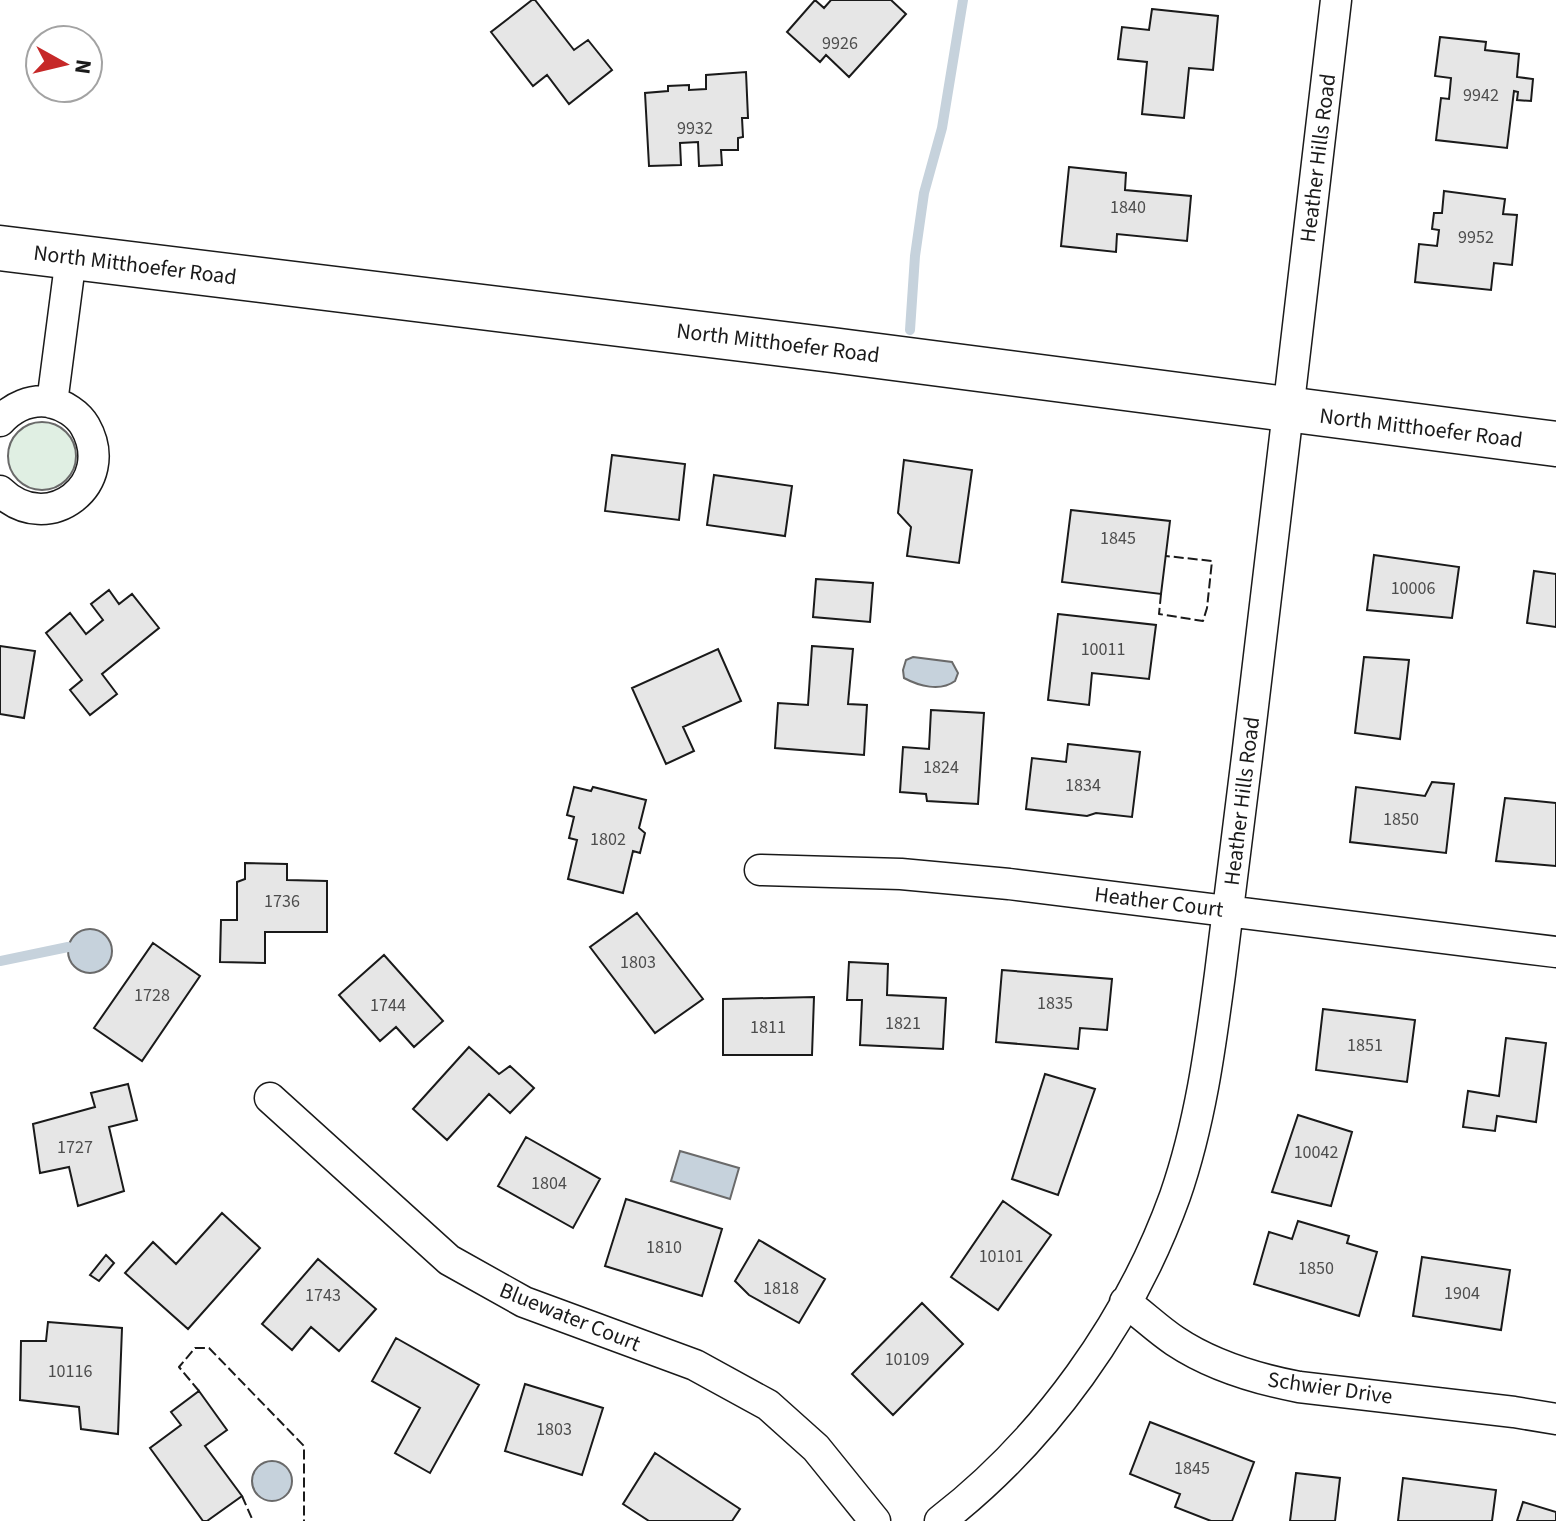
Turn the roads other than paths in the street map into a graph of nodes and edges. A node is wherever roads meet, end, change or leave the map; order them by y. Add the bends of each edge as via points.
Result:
1 (1336, 0) edge
2 (0, 248) edge
3 (71, 257) junction
4 (52, 403) junction
5 (1289, 411) junction
6 (0, 421) edge
7 (1556, 444) edge
8 (0, 491) edge
9 (760, 870) dead end
10 (1229, 911) junction
11 (1556, 952) edge
12 (270, 1098) dead end
13 (1125, 1302) junction
14 (1556, 1419) edge
15 (875, 1521) edge
16 (940, 1521) edge

1 - 5 street, Heather Hills Road
2 - 3 main road, North Mitthoefer Road
3 - 4 street
3 - 5 main road, North Mitthoefer Road
4 - 6 street via 25,404
4 - 8 street via 82,421 91,438 91,474 69,502 51,509 16,504
5 - 7 main road, North Mitthoefer Road
5 - 10 street, Heather Hills Road
9 - 10 street, Heather Court via 924,876
10 - 11 street, Heather Court
10 - 13 street, Heather Hills Road via 1199,1118 1171,1205
12 - 15 street, Bluewater Court via 449,1260 504,1293 695,1365 768,1405 816,1448
13 - 14 street, Schwier Drive via 1194,1352 1267,1380
13 - 16 street, Heather Hills Road via 1094,1354 1034,1431

